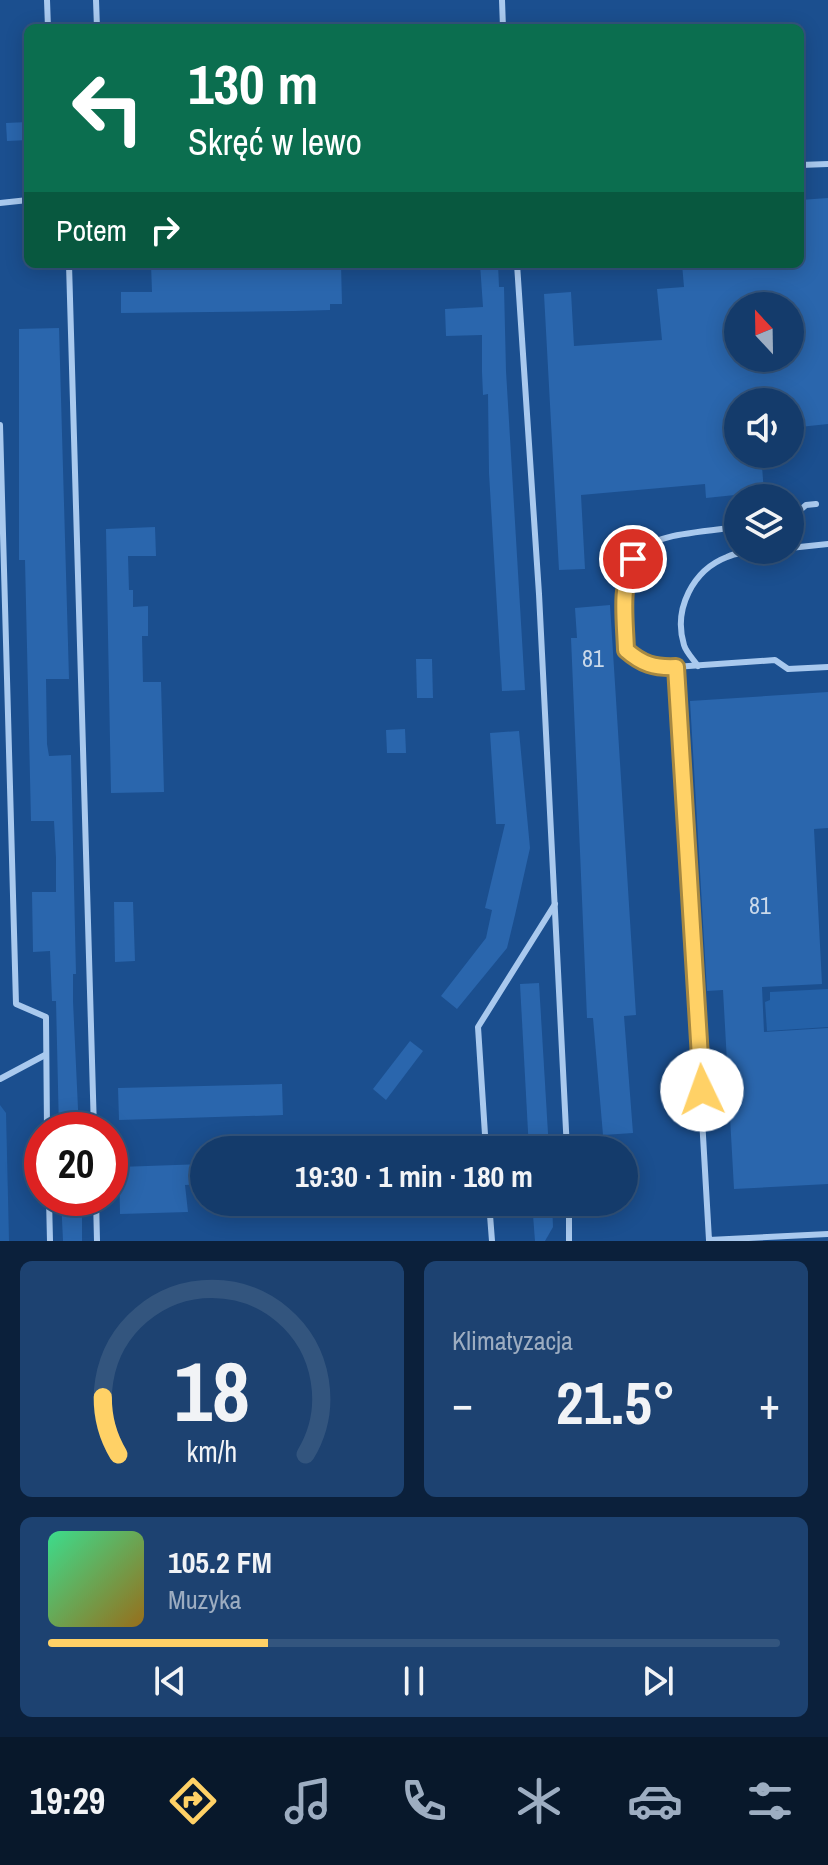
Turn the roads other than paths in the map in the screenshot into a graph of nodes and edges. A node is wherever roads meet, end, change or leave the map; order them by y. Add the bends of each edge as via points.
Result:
1 (47, 0) edge
2 (96, 0) edge
3 (502, 0) edge
4 (48, 24) edge
5 (97, 24) edge
6 (503, 24) edge
7 (828, 164) edge
8 (804, 165) edge
9 (24, 200) edge
10 (0, 203) edge
11 (69, 268) edge
12 (517, 268) edge
13 (0, 425) edge
14 (816, 504) dead end
15 (804, 507) edge
16 (724, 529) edge
17 (828, 544) edge
18 (804, 547) edge
19 (724, 558) edge
20 (698, 666) junction
21 (676, 667) junction
22 (828, 667) edge
23 (555, 904) junction
24 (45, 1055) junction
25 (0, 1079) edge
26 (47, 1112) edge
27 (93, 1112) edge
28 (485, 1136) edge
29 (566, 1136) edge
30 (49, 1216) edge
31 (96, 1216) edge
32 (490, 1216) edge
33 (569, 1216) edge
34 (828, 1234) edge
35 (50, 1241) edge
36 (97, 1241) edge
37 (492, 1241) edge
38 (569, 1241) edge

1 - 4 lane
2 - 5 lane
3 - 6 lane
7 - 8 lane
9 - 10 lane
11 - 27 lane
12 - 23 lane
13 - 24 lane via 16,1004 46,1017
14 - 15 lane
16 - 21 lane via 666,536 647,546 629,567 626,650 640,663
17 - 18 lane
19 - 20 lane via 692,585 682,606 684,646
20 - 21 lane
20 - 22 lane via 775,660 788,669
21 - 34 lane via 709,1240
23 - 28 lane via 478,1027
23 - 29 lane
24 - 25 lane
24 - 26 lane
30 - 35 lane
31 - 36 lane
32 - 37 lane
33 - 38 lane

